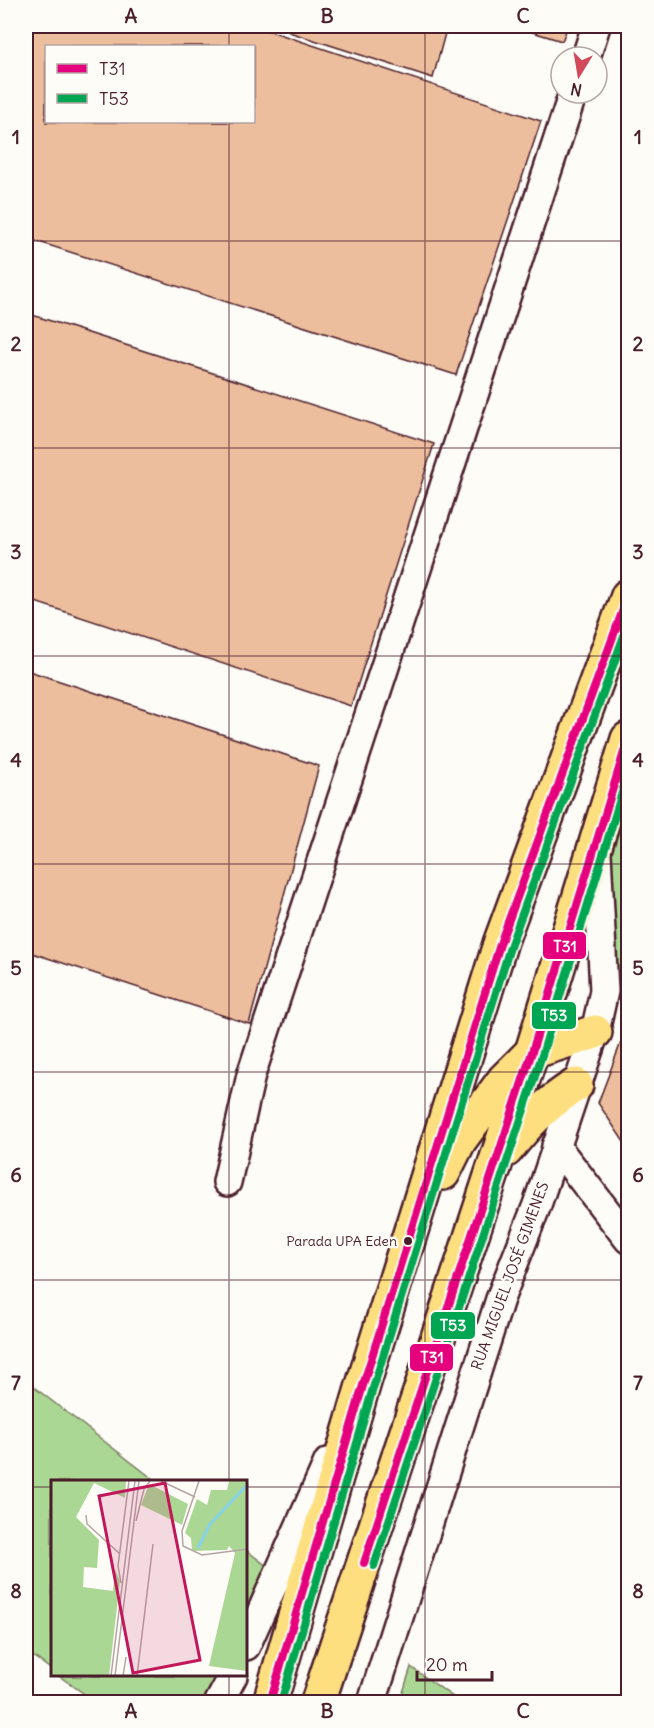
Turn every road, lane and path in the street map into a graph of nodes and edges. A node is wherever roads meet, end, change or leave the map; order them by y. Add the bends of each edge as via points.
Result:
1 (596, 26) edge
2 (590, 45) edge
3 (569, 105) edge
4 (628, 596) edge
5 (628, 739) edge
6 (596, 843) junction
7 (595, 1032) junction
8 (532, 1052) junction
9 (576, 1085) junction
10 (556, 1146) junction
11 (496, 1163) junction
12 (227, 1182) dead end
13 (409, 1237) junction
14 (628, 1239) edge
15 (364, 1382) junction
16 (248, 1642) edge
17 (232, 1677) edge
18 (219, 1702) edge
19 (270, 1702) edge
20 (318, 1702) edge
21 (372, 1702) edge

1 - 2 street
3 - 12 street via 251,1074
4 - 13 main road via 501,941
5 - 6 main road
6 - 7 street, RUA MIGUEL JOSÉ GIMENES via 604,991
6 - 8 main road
7 - 8 main road
7 - 9 street, RUA MIGUEL JOSÉ GIMENES
8 - 11 main road
8 - 13 main road via 504,1080 459,1141
9 - 10 street, RUA MIGUEL JOSÉ GIMENES
9 - 11 main road via 522,1129
10 - 14 street
10 - 21 street, RUA MIGUEL JOSÉ GIMENES via 500,1299
11 - 20 main road
13 - 15 main road
15 - 16 street
15 - 19 main road
17 - 18 street

